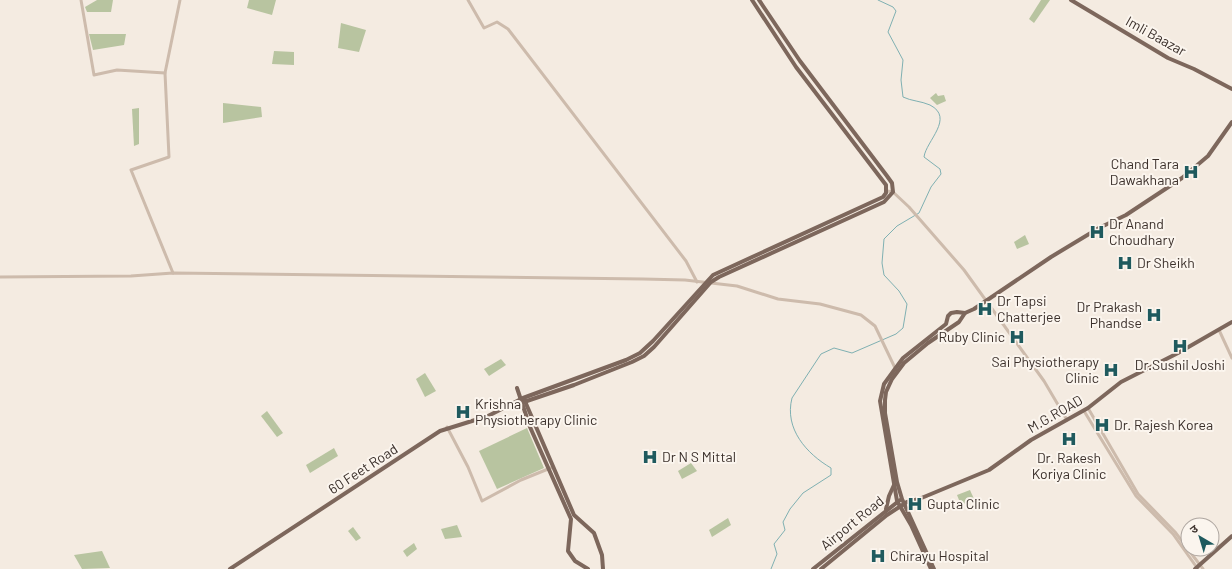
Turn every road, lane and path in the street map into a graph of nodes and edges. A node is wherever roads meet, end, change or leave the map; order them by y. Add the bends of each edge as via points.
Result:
1 (81, 0) edge
2 (180, 0) edge
3 (468, 0) edge
4 (752, 0) edge
5 (759, 0) edge
6 (1071, 0) edge
7 (165, 73) junction
8 (1232, 88) edge
9 (1232, 122) edge
10 (887, 191) junction
11 (893, 192) junction
12 (173, 273) junction
13 (0, 277) edge
14 (697, 282) junction
15 (711, 282) junction
16 (705, 283) junction
17 (986, 301) junction
18 (965, 313) junction
19 (1232, 322) edge
20 (1219, 330) junction
21 (1232, 358) edge
22 (895, 370) junction
23 (517, 390) dead end
24 (522, 400) junction
25 (1088, 408) junction
26 (1084, 411) junction
27 (1067, 420) junction
28 (447, 427) junction
29 (551, 468) junction
30 (894, 485) junction
31 (900, 500) junction
32 (904, 504) junction
33 (886, 510) junction
34 (1232, 536) edge
35 (1197, 568) edge
36 (230, 569) edge
37 (588, 569) edge
38 (603, 569) edge
39 (813, 569) edge
40 (821, 569) edge
41 (931, 569) edge
42 (934, 569) edge
43 (1203, 569) edge

1 - 7 street via 94,75 117,70
2 - 7 street
3 - 14 street via 484,28 497,22 508,29 686,261
4 - 10 main road via 796,68 886,185
5 - 11 main road via 800,61 892,183
6 - 8 main road, Imli Baazar via 1168,58
7 - 12 street via 169,157 131,170
9 - 17 main road via 1208,156 1178,182 1051,257
10 - 11 street
10 - 16 main road via 883,197 719,272
11 - 15 main road via 884,202 719,276
11 - 17 street via 964,270
12 - 13 street via 131,276
12 - 14 street via 644,279
14 - 16 street
15 - 16 street
15 - 22 street via 737,286 778,299 842,309 867,319 880,334
15 - 24 main road via 644,356 574,384
16 - 24 main road via 640,353
17 - 18 main road
17 - 27 street via 1044,381
18 - 22 main road via 959,322
18 - 22 main road via 951,313 946,324 914,348
19 - 20 main road, M.G.ROAD
20 - 21 street
20 - 25 main road, M.G.ROAD via 1121,382
22 - 30 main road via 884,384 880,401
22 - 31 main road via 886,392 884,406
23 - 24 main road
24 - 28 main road, 60 Feet Road via 488,416
24 - 29 main road
25 - 26 main road, M.G.ROAD
25 - 35 street via 1138,494 1175,532
26 - 27 main road, M.G.ROAD
26 - 35 street via 1136,496 1173,534
27 - 32 main road, M.G.ROAD via 1031,440 989,470
28 - 29 street via 482,500
28 - 36 main road, 60 Feet Road
29 - 37 main road via 571,518 568,551 575,561
29 - 38 main road via 574,515 594,533 602,555
30 - 31 main road
30 - 33 main road
31 - 32 main road
31 - 32 main road, Airport Road
31 - 33 main road, Airport Road
32 - 40 main road
32 - 41 main road
32 - 42 main road
33 - 39 main road, Airport Road
34 - 35 main road
35 - 43 street

